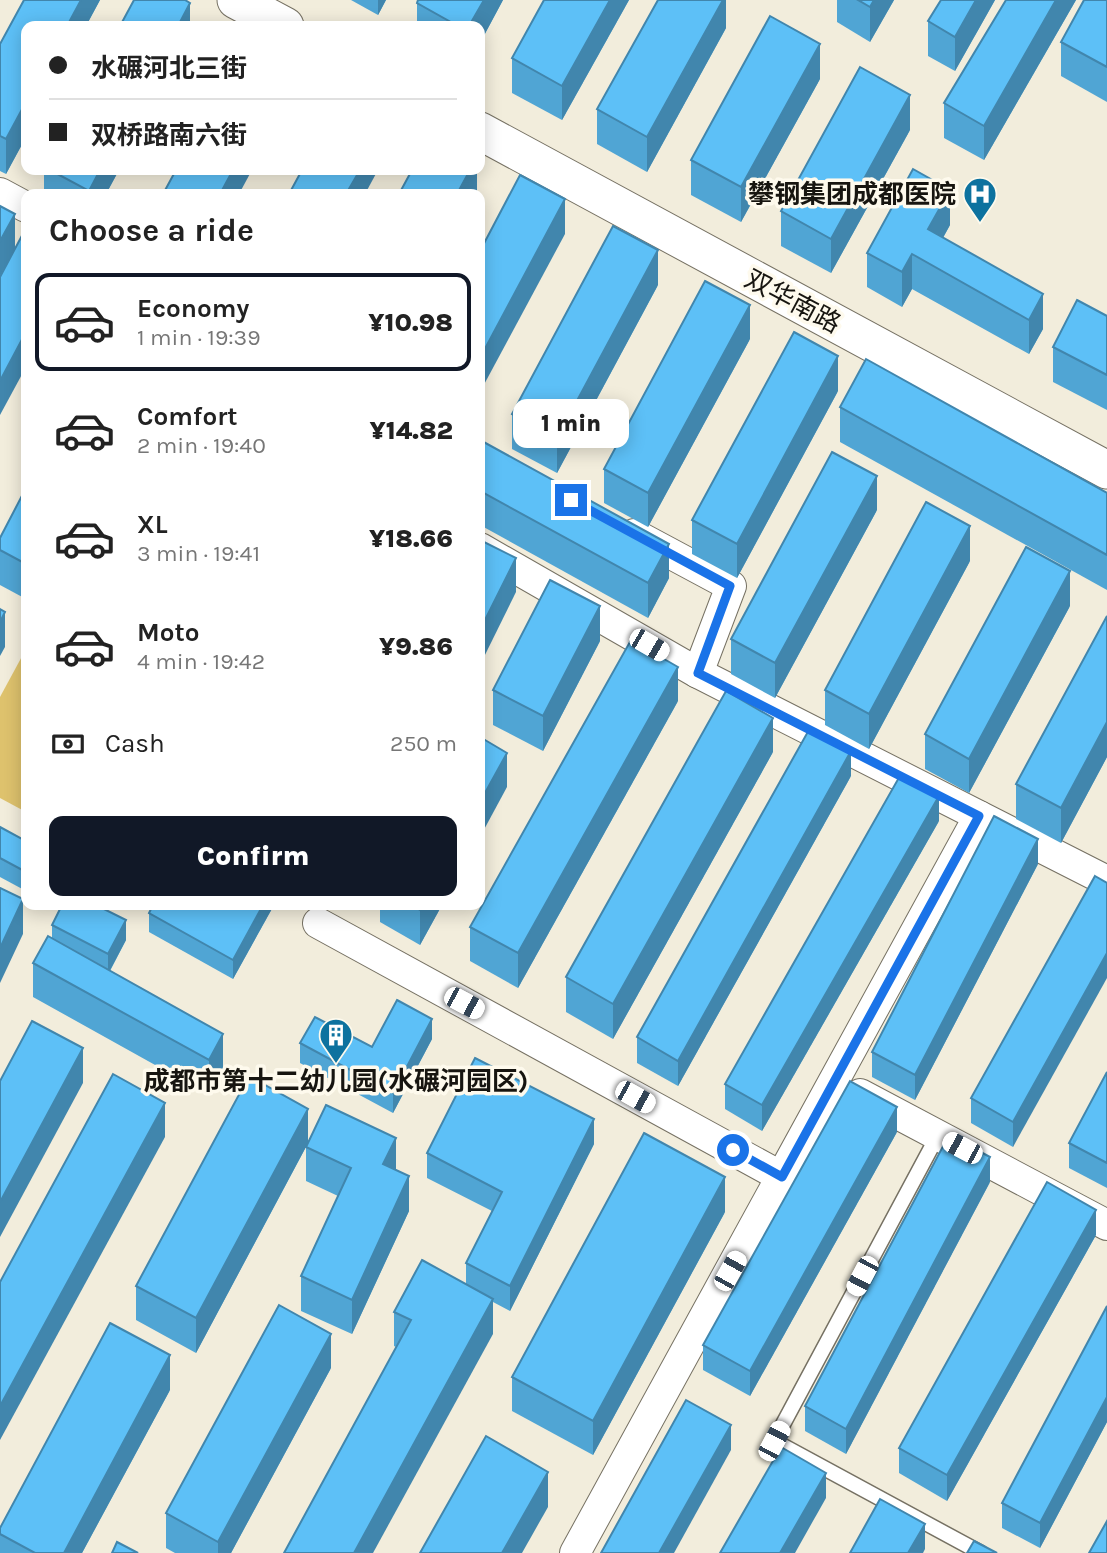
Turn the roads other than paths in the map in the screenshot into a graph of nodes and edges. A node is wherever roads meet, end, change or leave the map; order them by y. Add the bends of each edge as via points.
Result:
1 (236, 0) edge
2 (276, 21) edge
3 (485, 134) edge
4 (0, 193) edge
5 (21, 204) edge
6 (1107, 470) edge
7 (611, 522) edge
8 (485, 551) edge
9 (698, 673) junction
10 (979, 816) junction
11 (1107, 881) edge
12 (318, 923) dead end
13 (835, 1080) junction
14 (937, 1135) junction
15 (782, 1177) junction
16 (1107, 1226) edge
17 (575, 1553) edge
18 (981, 1553) edge

1 - 2 street
3 - 6 street, 双华南路
4 - 5 street
7 - 9 street via 730,586
8 - 9 street
9 - 10 street
10 - 11 street
10 - 13 street
12 - 15 street
13 - 14 street
13 - 15 street
14 - 16 street
14 - 18 lane via 774,1441
15 - 17 street

